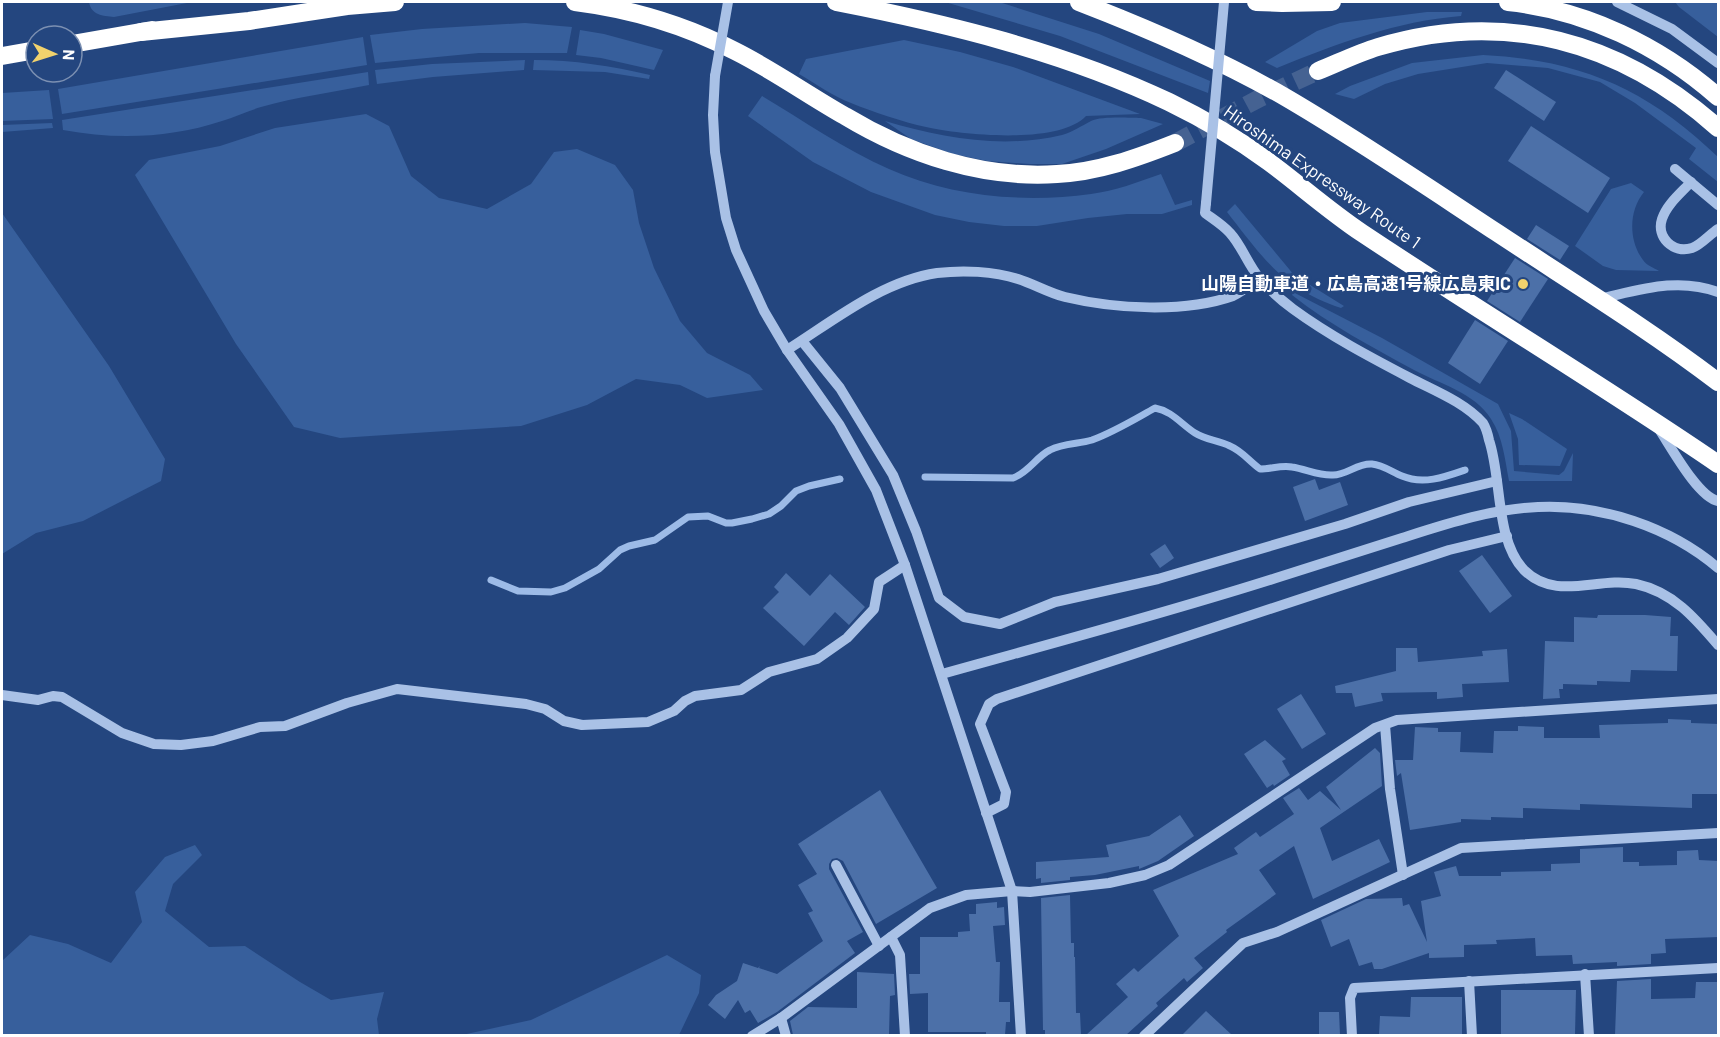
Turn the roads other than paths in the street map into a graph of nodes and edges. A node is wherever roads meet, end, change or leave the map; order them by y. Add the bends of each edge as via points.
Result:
1 (319, 2) edge
2 (395, 2) edge
3 (575, 2) edge
4 (728, 2) edge
5 (836, 2) edge
6 (1079, 2) edge
7 (1224, 2) edge
8 (1256, 2) edge
9 (1332, 2) edge
10 (1508, 2) edge
11 (1617, 2) edge
12 (141, 32) junction
13 (84, 42) edge
14 (24, 52) edge
15 (2, 56) edge
16 (1719, 63) edge
17 (1318, 71) tunnel mouth
18 (1719, 97) edge
19 (1719, 128) edge
20 (1175, 143) tunnel mouth
21 (1675, 169) dead end
22 (1691, 182) junction
23 (1719, 205) edge
24 (1719, 229) edge
25 (1259, 278) junction
26 (1719, 292) edge
27 (1598, 299) junction
28 (802, 341) junction
29 (787, 350) junction
30 (1690, 360) junction
31 (1719, 374) edge
32 (1719, 381) edge
33 (1652, 418) junction
34 (1719, 448) edge
35 (1719, 464) edge
36 (1497, 481) junction
37 (1719, 501) edge
38 (1502, 511) junction
39 (1507, 536) junction
40 (905, 565) junction
41 (1719, 568) edge
42 (1719, 645) edge
43 (942, 674) junction
44 (2, 695) edge
45 (1719, 699) edge
46 (1385, 724) junction
47 (986, 813) junction
48 (1719, 832) edge
49 (836, 865) dead end
50 (1403, 874) junction
51 (1012, 891) junction
52 (891, 937) junction
53 (879, 946) junction
54 (1719, 968) edge
55 (1585, 974) junction
56 (1469, 981) junction
57 (781, 1018) junction
58 (752, 1035) edge
59 (786, 1035) edge
60 (905, 1035) edge
61 (1021, 1035) edge
62 (1144, 1035) edge
63 (1352, 1035) edge
64 (1472, 1035) edge
65 (1589, 1035) edge

1 - 12 highway
2 - 12 highway
3 - 20 highway via 632,12 704,36 737,51 884,137 954,164 1057,174 1120,163
4 - 29 street, bridge via 715,76 713,115 726,218 749,282
5 - 33 highway, Hiroshima Expressway Route 1 via 934,23 1039,52 1169,102 1223,130 1358,231
6 - 27 highway via 1145,27 1283,96
7 - 25 street, bridge via 1205,213 1230,233
8 - 9 highway
10 - 18 highway via 1536,4 1613,29 1682,69
11 - 16 street via 1672,29
12 - 13 highway
14 - 15 highway
17 - 19 highway via 1377,47 1439,34 1510,32 1579,44 1612,57 1678,95
21 - 22 street
22 - 23 street
22 - 24 street via 1661,221 1661,232 1668,244 1679,249 1692,248
25 - 28 street via 1236,295 1206,303 1161,306 1108,305 1063,297 1017,278 972,272 936,273 896,285
25 - 36 street via 1291,308 1346,344 1464,406 1484,425
26 - 27 street via 1702,286 1670,284
27 - 30 highway
28 - 29 street
28 - 36 street via 840,388 893,475 939,598 964,616 1000,624 1054,602 1158,579 1409,502
29 - 40 street via 850,442 876,490
30 - 31 highway
30 - 32 highway
33 - 34 highway
33 - 35 highway
33 - 37 street via 1702,491
36 - 38 street
38 - 39 street
38 - 41 street via 1574,508 1624,518 1668,535
38 - 43 street via 1450,523 1222,595
39 - 42 street via 1513,555 1537,580 1570,588 1622,582 1653,589 1694,616
39 - 47 street via 1449,550 998,699 989,704 980,724 1006,792 1004,804
40 - 43 street
40 - 44 street via 879,582 874,609 847,638 817,660 769,672 741,690 695,696 648,722 582,725 526,704 397,689 285,726 260,728 213,741 163,745 122,733 62,697 38,700
43 - 47 street
45 - 46 street via 1397,720
46 - 50 street
46 - 51 street via 1169,865 1109,883
47 - 51 street
48 - 50 street via 1461,848
49 - 53 street
50 - 62 street via 1243,943
51 - 52 street via 966,895 930,908
51 - 61 street
52 - 53 street
52 - 60 street via 900,955
53 - 57 street
54 - 55 street
55 - 56 street
55 - 65 street
56 - 63 street via 1354,988 1350,998
56 - 64 street
57 - 58 street
57 - 59 street

